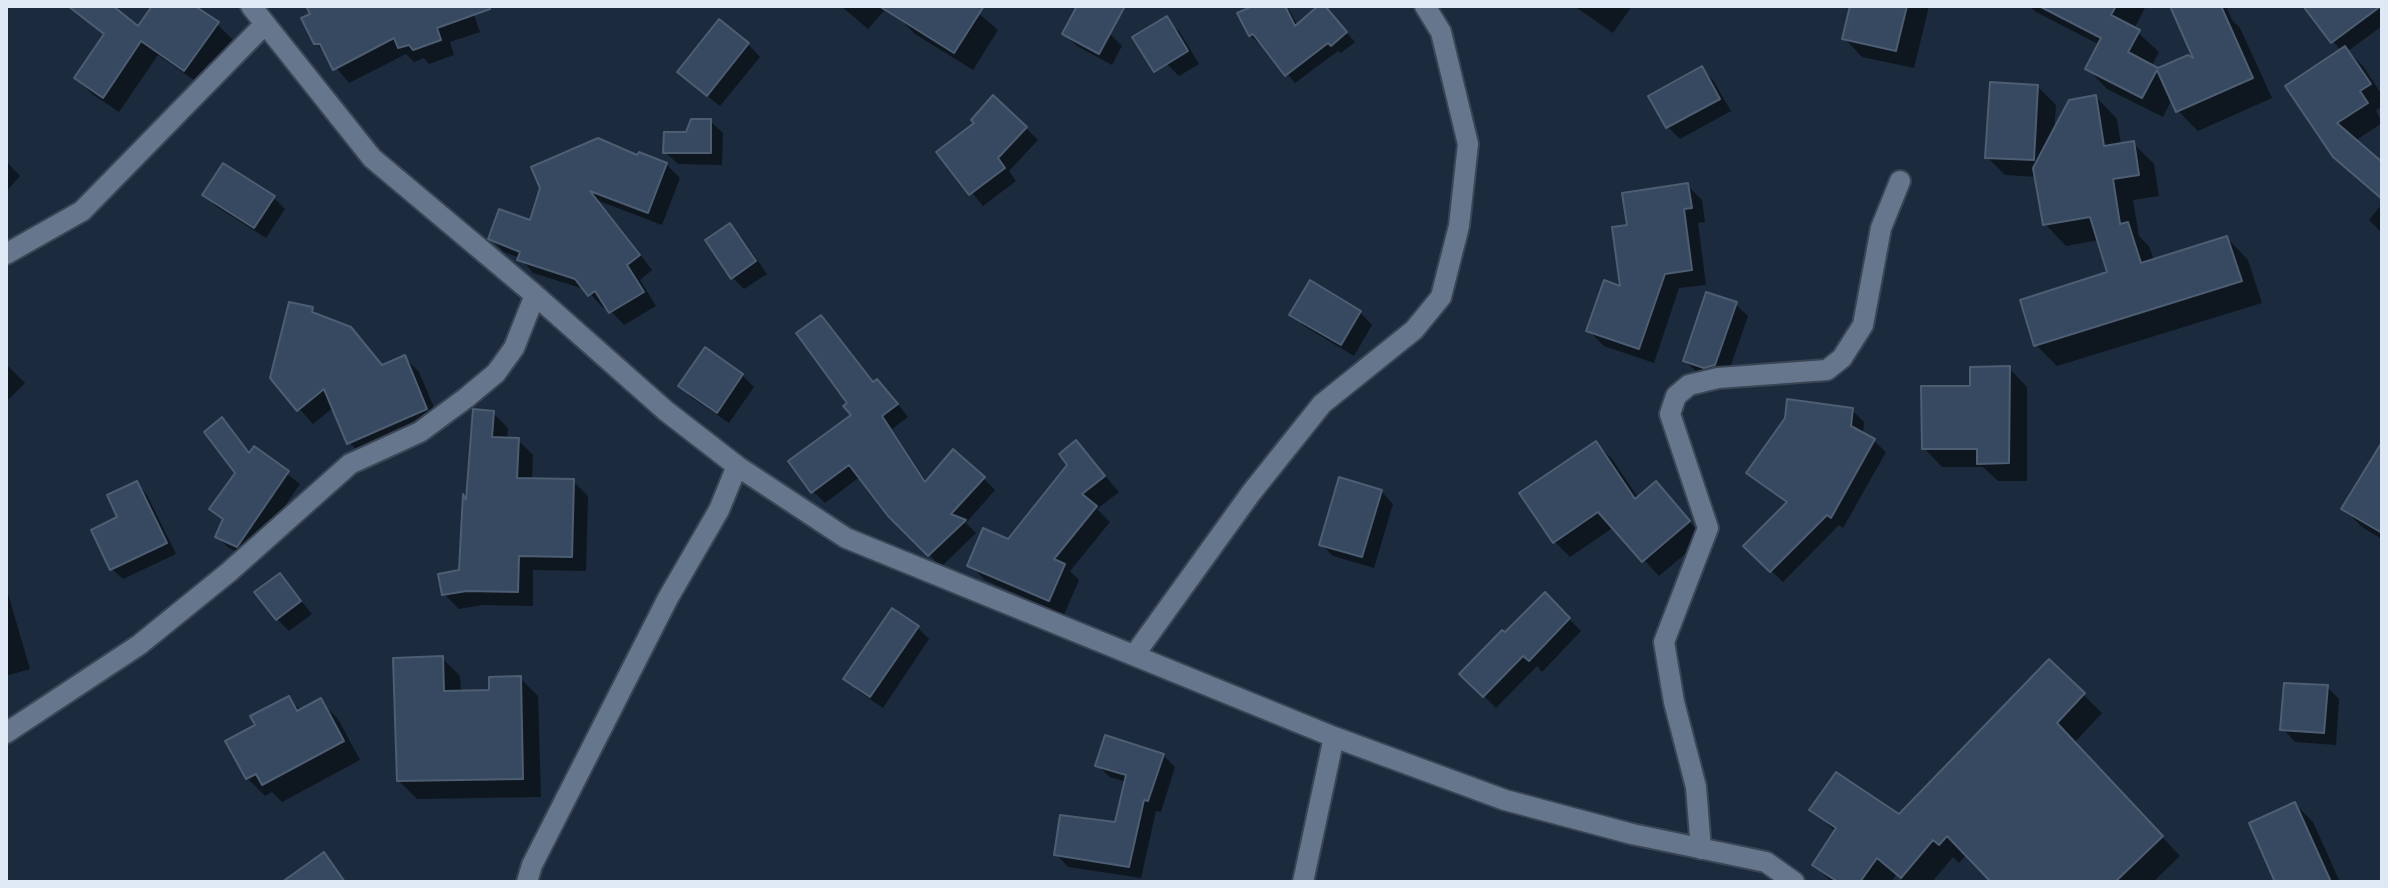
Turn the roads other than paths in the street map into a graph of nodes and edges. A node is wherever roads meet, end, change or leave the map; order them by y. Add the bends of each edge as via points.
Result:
1 (251, 6) edge
2 (1425, 6) edge
3 (265, 24) junction
4 (1900, 181) dead end
5 (6, 254) edge
6 (535, 295) junction
7 (737, 466) junction
8 (1135, 654) junction
9 (6, 733) edge
10 (1334, 737) junction
11 (1701, 849) junction
12 (527, 882) edge
13 (1303, 882) edge
14 (1794, 882) edge

1 - 3 street
2 - 8 street via 1441,32 1468,144 1459,226 1441,297 1414,330 1322,404
3 - 5 street via 82,211
3 - 6 street via 372,158
4 - 11 street via 1881,228 1863,325 1842,358 1827,370 1689,385 1676,396 1670,414 1708,528 1664,642 1696,787
6 - 7 street
6 - 9 street via 514,348 496,373 466,398 420,432 350,464 139,645
7 - 8 street via 846,538
7 - 12 street
8 - 10 street
10 - 11 street via 1505,800
10 - 13 street
11 - 14 street via 1766,862

